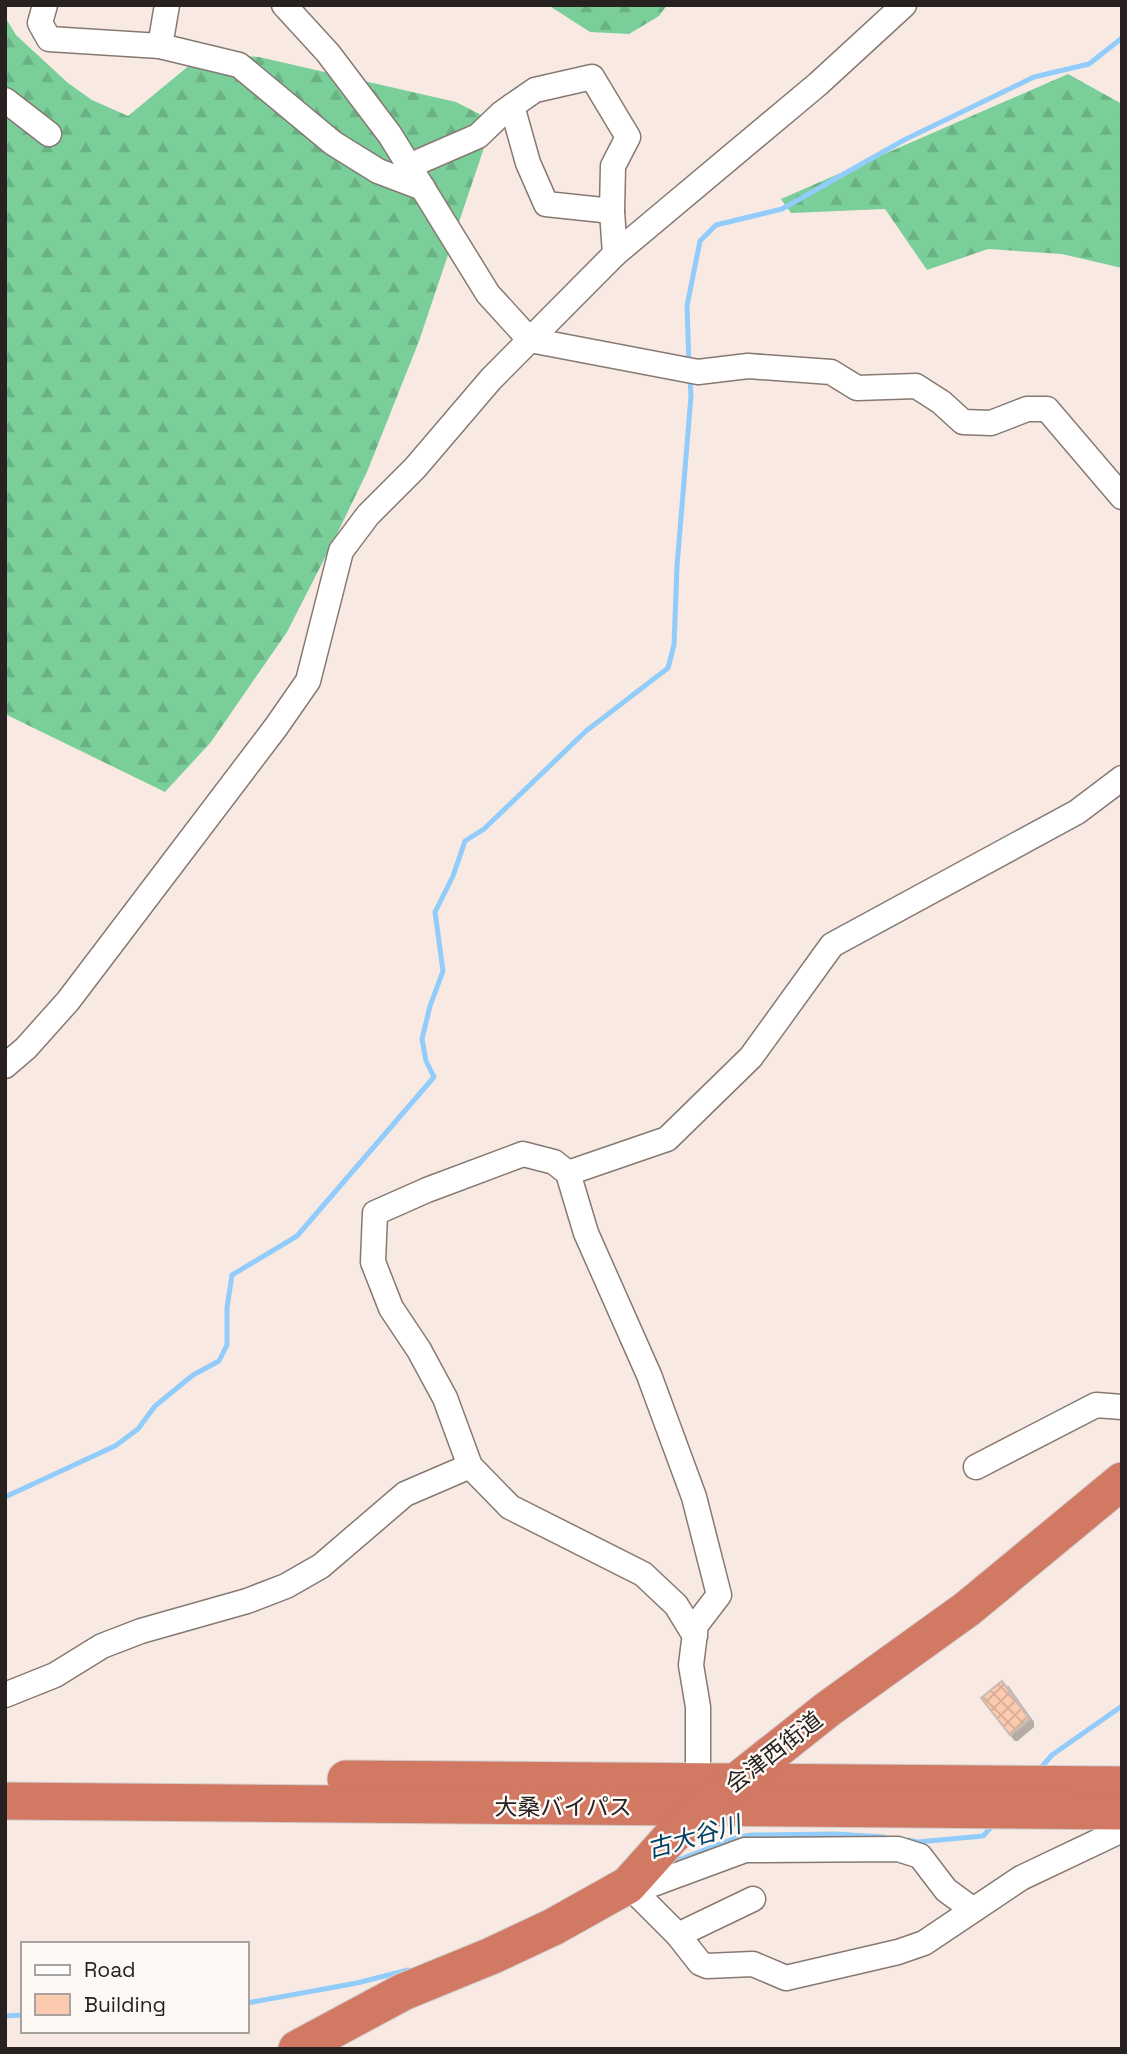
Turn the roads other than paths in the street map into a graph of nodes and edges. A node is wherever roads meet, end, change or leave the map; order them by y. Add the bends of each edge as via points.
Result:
1 (45, 5) edge
2 (167, 5) edge
3 (284, 5) edge
4 (904, 5) edge
5 (160, 46) junction
6 (5, 100) edge
7 (512, 106) junction
8 (49, 134) dead end
9 (409, 166) junction
10 (423, 188) junction
11 (612, 211) junction
12 (615, 254) junction
13 (530, 340) junction
14 (1122, 497) edge
15 (1122, 778) edge
16 (5, 1066) edge
17 (568, 1173) junction
18 (1122, 1407) edge
19 (470, 1466) junction
20 (976, 1466) dead end
21 (1122, 1481) edge
22 (695, 1636) junction
23 (5, 1695) edge
24 (828, 1709) junction
25 (5, 1777) edge
26 (735, 1782) junction
27 (833, 1783) junction
28 (1122, 1785) edge
29 (223, 1791) junction
30 (700, 1795) junction
31 (1018, 1797) junction
32 (5, 1801) edge
33 (583, 1807) junction
34 (1122, 1811) edge
35 (1122, 1830) edge
36 (638, 1875) junction
37 (753, 1899) dead end
38 (972, 1909) junction
39 (677, 1935) junction
40 (297, 2049) edge

1 - 5 street via 40,23 49,39
2 - 5 street
3 - 9 street via 328,53
4 - 12 street via 818,84
5 - 10 street via 239,65 333,143 378,171
6 - 8 street
7 - 9 street via 478,136
7 - 11 street via 528,163 546,204
7 - 11 street via 535,90 592,76 628,137 613,166
9 - 10 street
10 - 13 street via 488,294
11 - 12 street
12 - 13 street
13 - 14 street via 698,372 748,366 831,372 857,388 916,386 963,422 991,423 1027,409 1047,409
13 - 16 street via 368,515 341,551 308,681 68,1001
15 - 17 street via 1077,813 832,945 751,1057 667,1139
17 - 19 street via 554,1162 523,1154 375,1213 373,1262 391,1308 445,1398
17 - 22 street via 586,1233 649,1375 694,1497 719,1595 696,1625
18 - 20 street via 1096,1405
19 - 22 street via 510,1507 643,1574 676,1605
19 - 23 street via 405,1494 321,1566 286,1586 102,1646 55,1675
21 - 24 highway, 会津西街道 via 967,1609
22 - 30 street via 691,1665 698,1707
24 - 26 highway, 会津西街道
24 - 27 highway via 815,1728 811,1745 818,1767
25 - 29 highway, 大桑バイパス
26 - 27 highway, 大桑バイパス
26 - 30 highway, 会津西街道
27 - 31 highway, 大桑バイパス
28 - 31 highway, 大桑バイパス
29 - 30 highway, 大桑バイパス
29 - 32 highway, 大桑バイパス
29 - 33 highway, 大桑バイパス
30 - 31 highway, 大桑バイパス
30 - 33 highway, 大桑バイパス
30 - 36 highway, 会津西街道
31 - 34 highway, 大桑バイパス
33 - 36 highway via 631,1827 645,1845
35 - 38 street via 1021,1878
36 - 38 street via 745,1850 898,1849 920,1856 946,1890
36 - 39 street
36 - 40 highway, 会津西街道 via 553,1927 403,1992
37 - 39 street
38 - 39 street via 924,1942 898,1952 786,1978 753,1965 700,1964

